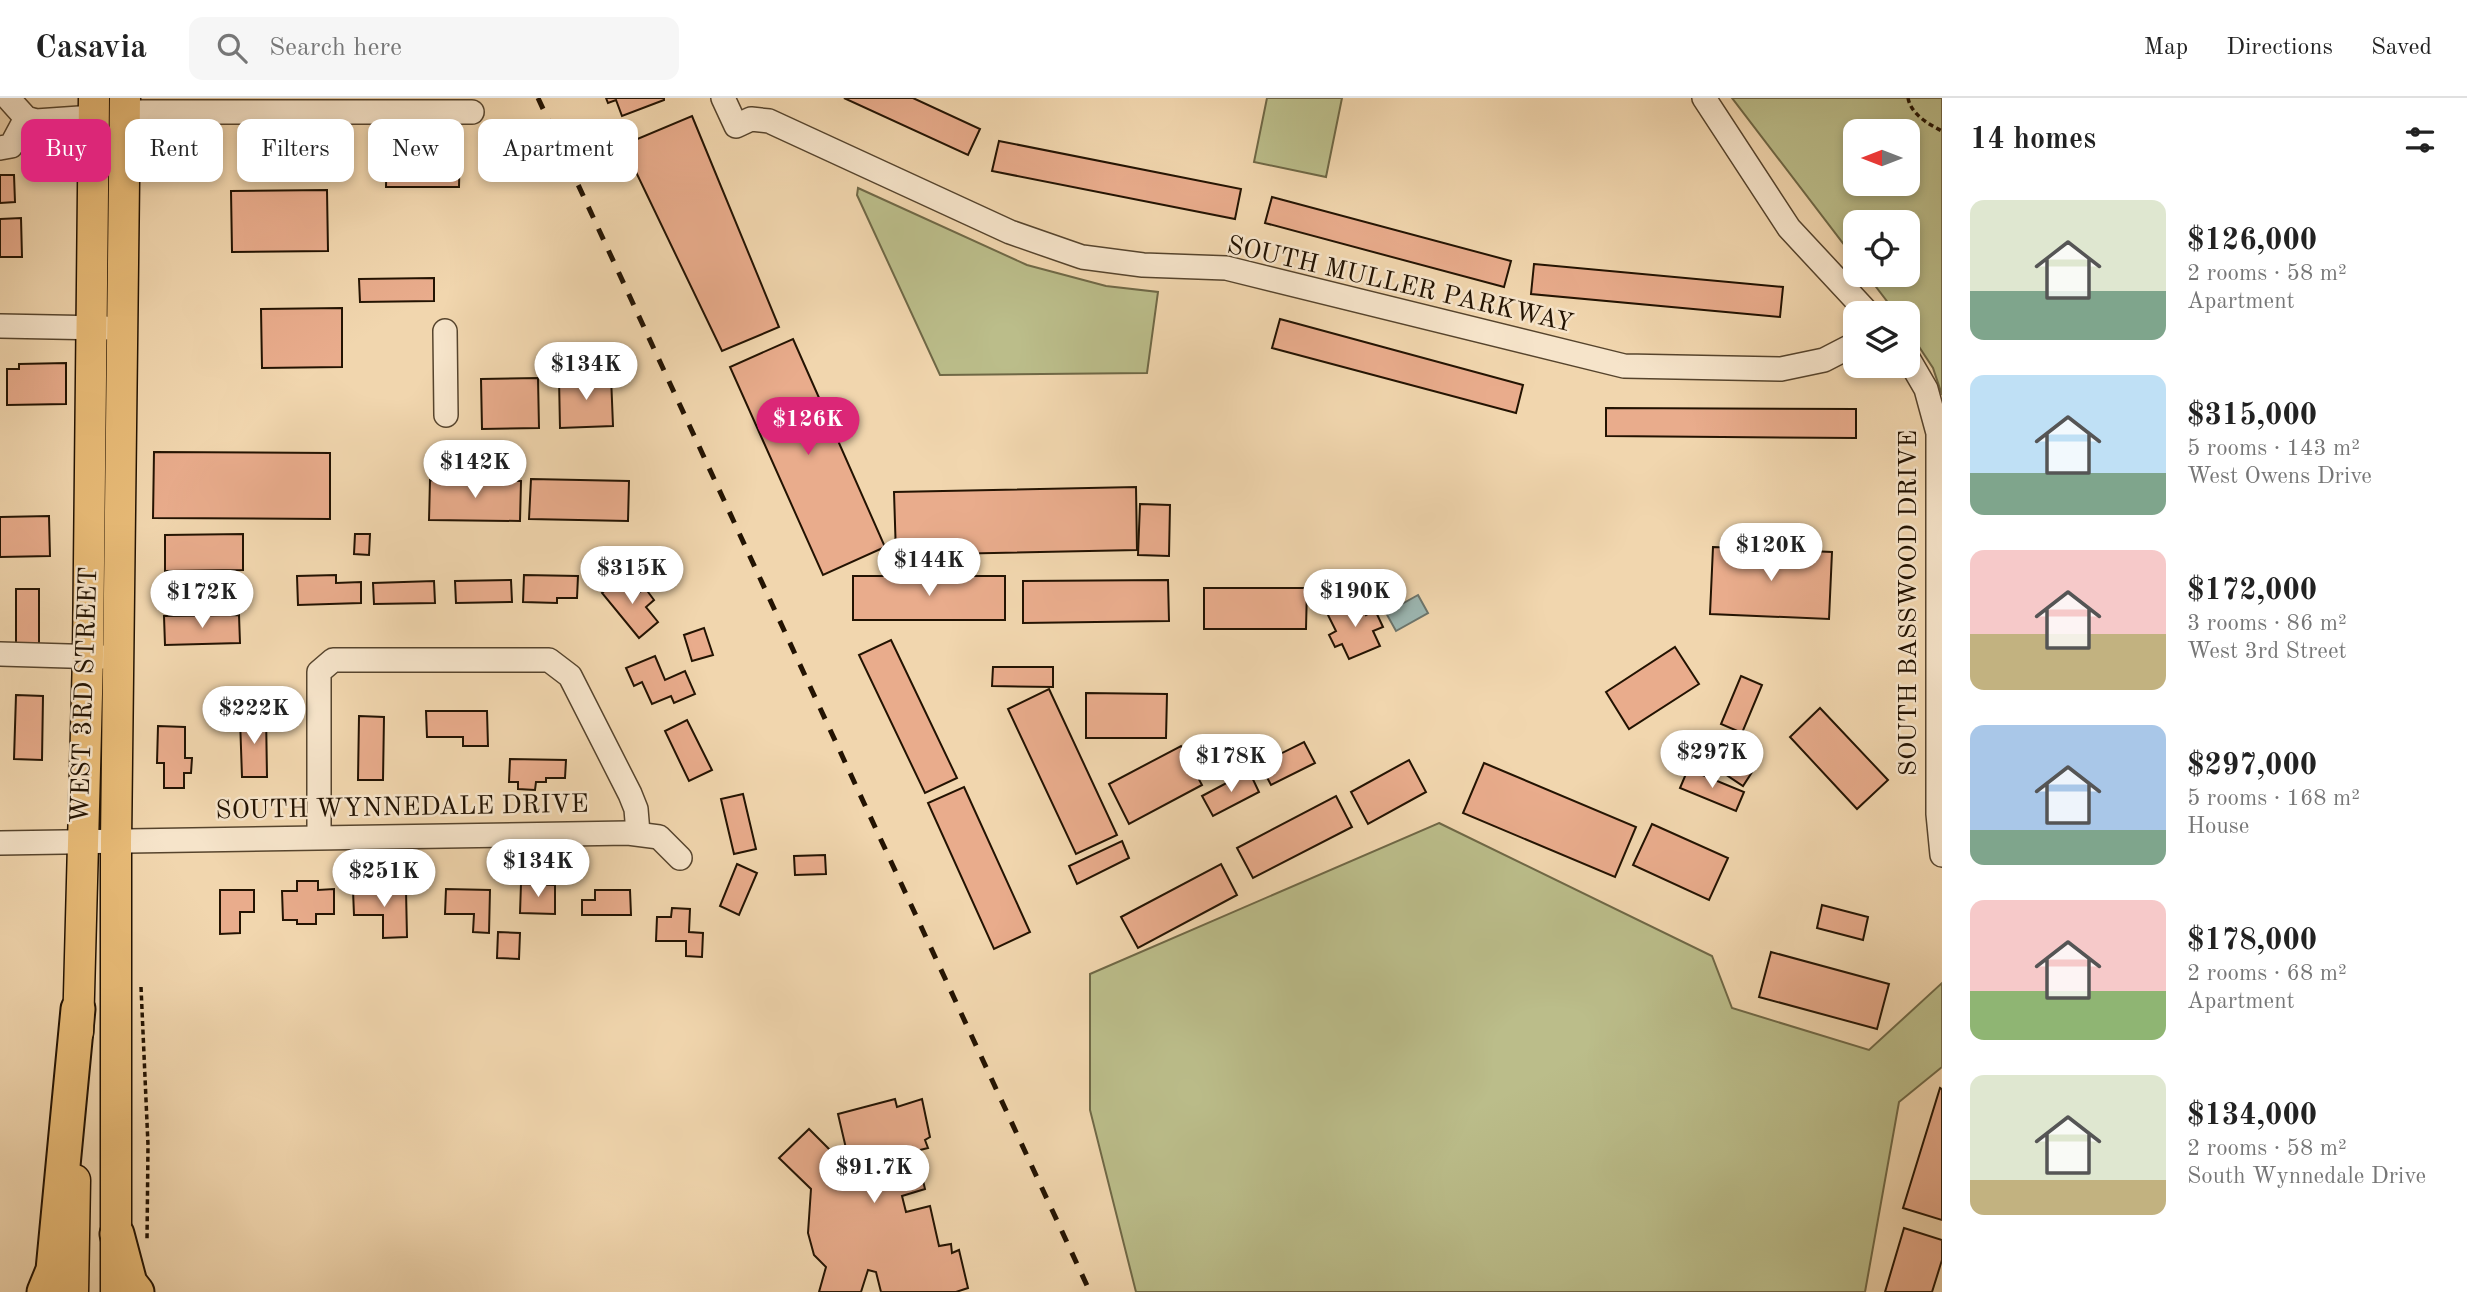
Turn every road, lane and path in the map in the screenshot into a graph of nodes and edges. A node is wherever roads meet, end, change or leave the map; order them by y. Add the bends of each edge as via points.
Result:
1 (8, 98) edge
2 (723, 98) edge
3 (1704, 98) edge
4 (1908, 98) edge
5 (125, 105) edge
6 (203, 105) edge
7 (94, 108) edge
8 (472, 112) dead end
9 (26, 118) junction
10 (1942, 131) edge
11 (0, 148) edge
12 (1857, 301) edge
13 (0, 326) edge
14 (91, 328) junction
15 (122, 328) junction
16 (445, 331) dead end
17 (1843, 350) edge
18 (1920, 378) edge
19 (446, 415) dead end
20 (0, 654) edge
21 (88, 656) junction
22 (119, 657) junction
23 (638, 833) junction
24 (319, 836) junction
25 (116, 842) junction
26 (0, 843) edge
27 (81, 843) junction
28 (1942, 855) edge
29 (680, 858) dead end
30 (141, 982) dead end
31 (78, 1009) junction
32 (132, 1239) junction
33 (44, 1292) edge
34 (73, 1292) edge
35 (116, 1292) edge
36 (137, 1292) edge

1 - 9 street
2 - 17 street, SOUTH MULLER PARKWAY via 736,126 751,120 769,121 1010,232 1082,257 1226,268 1624,366 1781,369 1824,360
3 - 12 street via 1789,228
4 - 10 path via 1910,108
5 - 6 street
5 - 15 main road, WEST 3RD STREET
6 - 8 street
7 - 9 street via 36,121
7 - 14 main road, WEST 3RD STREET
9 - 11 street via 11,145
13 - 14 street
14 - 15 street
14 - 21 main road, WEST 3RD STREET
15 - 22 main road, WEST 3RD STREET
16 - 19 street
18 - 28 street, SOUTH BASSWOOD DRIVE via 1938,433 1938,814
20 - 21 street
21 - 22 street
21 - 27 main road, WEST 3RD STREET
22 - 25 main road, WEST 3RD STREET
23 - 24 street, SOUTH WYNNEDALE DRIVE
23 - 24 street via 633,802 570,676 549,660 333,660 318,672
23 - 29 street, SOUTH WYNNEDALE DRIVE via 659,837
24 - 25 street, SOUTH WYNNEDALE DRIVE
25 - 27 street, SOUTH WYNNEDALE DRIVE
25 - 32 main road, WEST 3RD STREET
26 - 27 street, SOUTH WYNNEDALE DRIVE
27 - 31 main road, WEST 3RD STREET
30 - 32 path via 148,1144
31 - 33 highway via 52,1270
31 - 34 main road, WEST 3RD STREET
32 - 35 main road, WEST 3RD STREET
32 - 36 highway via 130,1283

